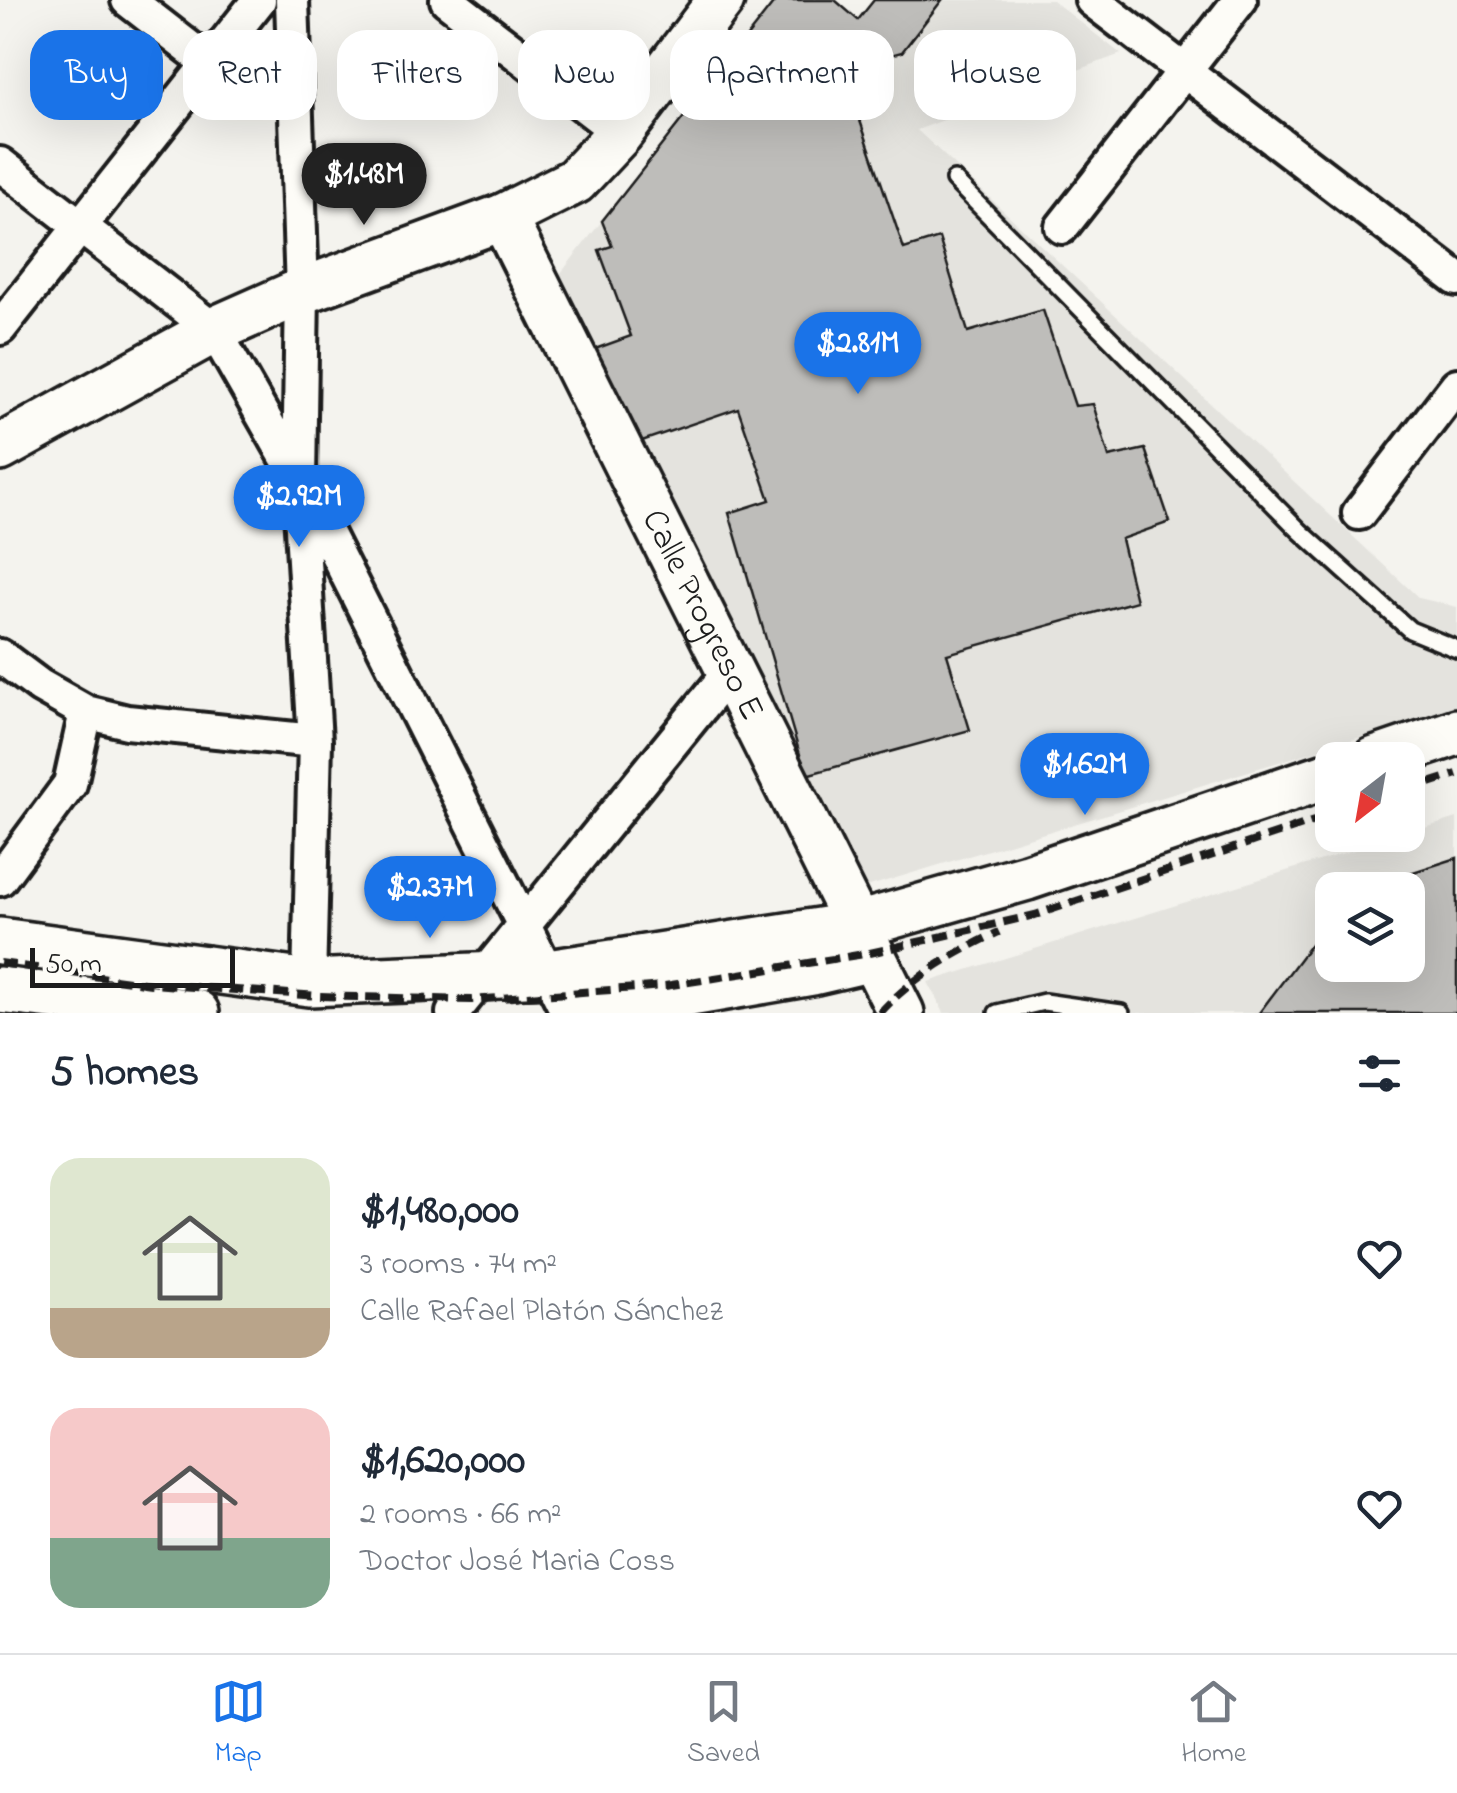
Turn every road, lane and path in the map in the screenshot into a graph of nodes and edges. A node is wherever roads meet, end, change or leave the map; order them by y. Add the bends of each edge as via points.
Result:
1 (128, 0) edge
2 (259, 0) edge
3 (292, 0) edge
4 (447, 0) edge
5 (721, 0) edge
6 (1092, 0) edge
7 (1240, 0) edge
8 (235, 30) edge
9 (183, 43) edge
10 (1184, 72) junction
11 (183, 96) edge
12 (620, 133) junction
13 (0, 164) edge
14 (954, 180) dead end
15 (503, 216) junction
16 (80, 226) junction
17 (1062, 226) dead end
18 (1457, 279) edge
19 (302, 291) junction
20 (0, 328) edge
21 (214, 330) junction
22 (1457, 385) edge
23 (0, 448) edge
24 (299, 478) junction
25 (1359, 513) dead end
26 (1457, 649) edge
27 (0, 656) edge
28 (731, 670) junction
29 (86, 712) junction
30 (1457, 732) edge
31 (315, 741) junction
32 (1425, 743) edge
33 (1315, 780) edge
34 (0, 880) edge
35 (522, 926) junction
36 (0, 941) edge
37 (865, 942) junction
38 (548, 973) junction
39 (482, 977) junction
40 (309, 982) junction
41 (0, 990) edge
42 (196, 1013) edge
43 (453, 1013) edge
44 (571, 1013) edge
45 (900, 1013) edge
46 (997, 1013) edge
47 (1122, 1013) edge

1 - 9 street
2 - 8 street
3 - 19 street
4 - 12 street
5 - 12 street
6 - 10 street
7 - 10 street
10 - 17 street
10 - 18 street
11 - 16 street
12 - 15 street via 574,182
13 - 16 street
14 - 26 lane via 1300,531 1410,630
15 - 19 street
15 - 28 street, Calle Progreso E
16 - 20 street
16 - 21 street
19 - 21 street
19 - 24 street
21 - 23 street
21 - 24 street
22 - 25 street
24 - 31 street
24 - 35 street
27 - 29 street
28 - 35 street
28 - 37 street, Calle Progreso E
29 - 31 street
29 - 34 street via 70,784
30 - 32 street
31 - 40 street
33 - 37 street via 1027,877
35 - 38 street
35 - 39 street
36 - 40 street
37 - 38 street
37 - 44 street via 812,972
37 - 45 street, Calle Progreso E
38 - 39 street
38 - 44 street
39 - 40 street
39 - 43 street
41 - 42 street
46 - 47 lane via 1044,1002

